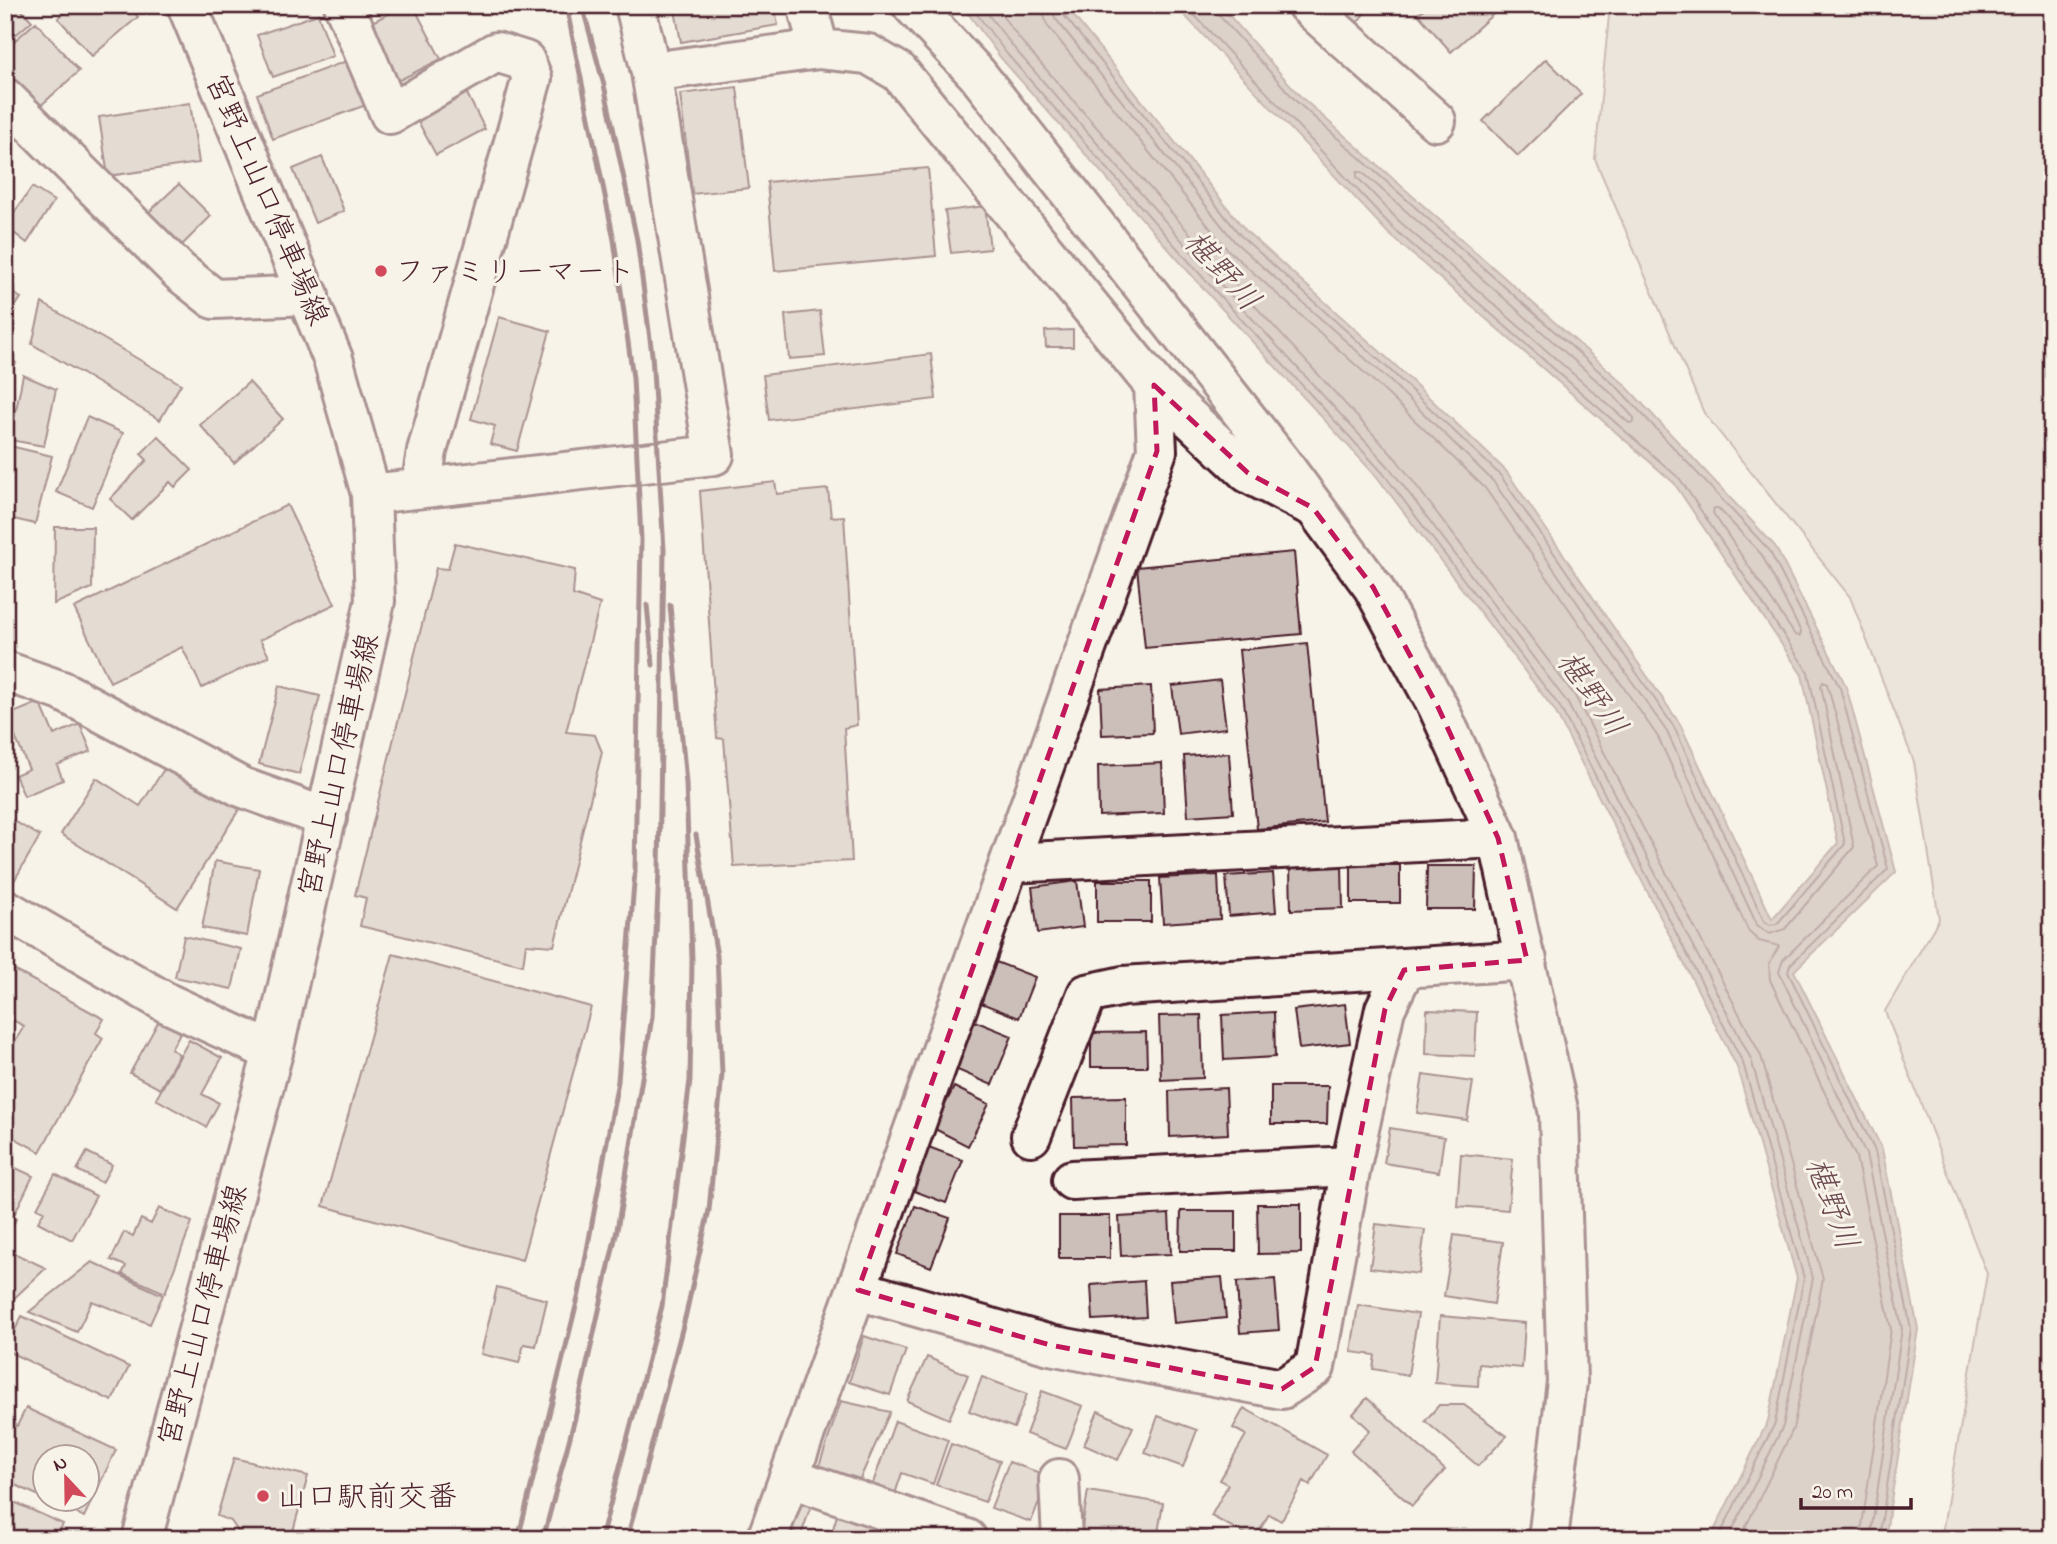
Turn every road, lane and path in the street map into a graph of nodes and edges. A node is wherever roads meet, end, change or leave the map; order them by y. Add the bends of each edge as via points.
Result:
1 (187, 5) edge
2 (344, 5) edge
3 (635, 5) edge
4 (807, 5) edge
5 (912, 5) edge
6 (1307, 5) edge
7 (819, 49) junction
8 (651, 72) junction
9 (5, 98) edge
10 (1436, 121) dead end
11 (309, 295) junction
12 (1154, 385) junction
13 (421, 488) junction
14 (372, 494) junction
15 (1313, 508) junction
16 (5, 671) edge
17 (327, 818) junction
18 (1498, 838) junction
19 (1010, 863) junction
20 (5, 909) edge
21 (1527, 960) junction
22 (1404, 970) junction
23 (273, 1052) junction
24 (1031, 1136) dead end
25 (1351, 1166) junction
26 (1072, 1180) dead end
27 (858, 1290) junction
28 (789, 1477) junction
29 (1059, 1479) dead end
30 (142, 1539) edge
31 (768, 1539) edge
32 (967, 1539) edge
33 (1062, 1539) edge
34 (1548, 1539) edge

1 - 11 street, 宮野上山口停車場線
2 - 13 street via 390,114 496,52 525,61 532,78 427,451
3 - 8 street
4 - 7 street
5 - 15 street via 977,74
6 - 10 street
7 - 8 street
7 - 12 street via 868,54 899,72
8 - 13 street via 714,455
9 - 11 street via 180,272 214,299
11 - 14 street, 宮野上山口停車場線 via 333,359
12 - 15 street via 1248,473
12 - 19 street via 1157,451
13 - 14 street
14 - 17 street, 宮野上山口停車場線 via 375,601
15 - 18 street via 1373,587 1438,707
16 - 17 street via 62,691 242,787
17 - 23 street, 宮野上山口停車場線
18 - 19 street
18 - 21 street
19 - 27 street
20 - 23 street via 167,1003
21 - 22 street
21 - 34 street via 1559,1127 1566,1382
22 - 24 street via 1123,986 1087,994
22 - 25 street via 1385,1009
23 - 30 street, 宮野上山口停車場線
25 - 26 street
25 - 27 street via 1315,1367 1282,1389 1050,1345
27 - 28 street
28 - 31 street
28 - 32 street
29 - 33 street

